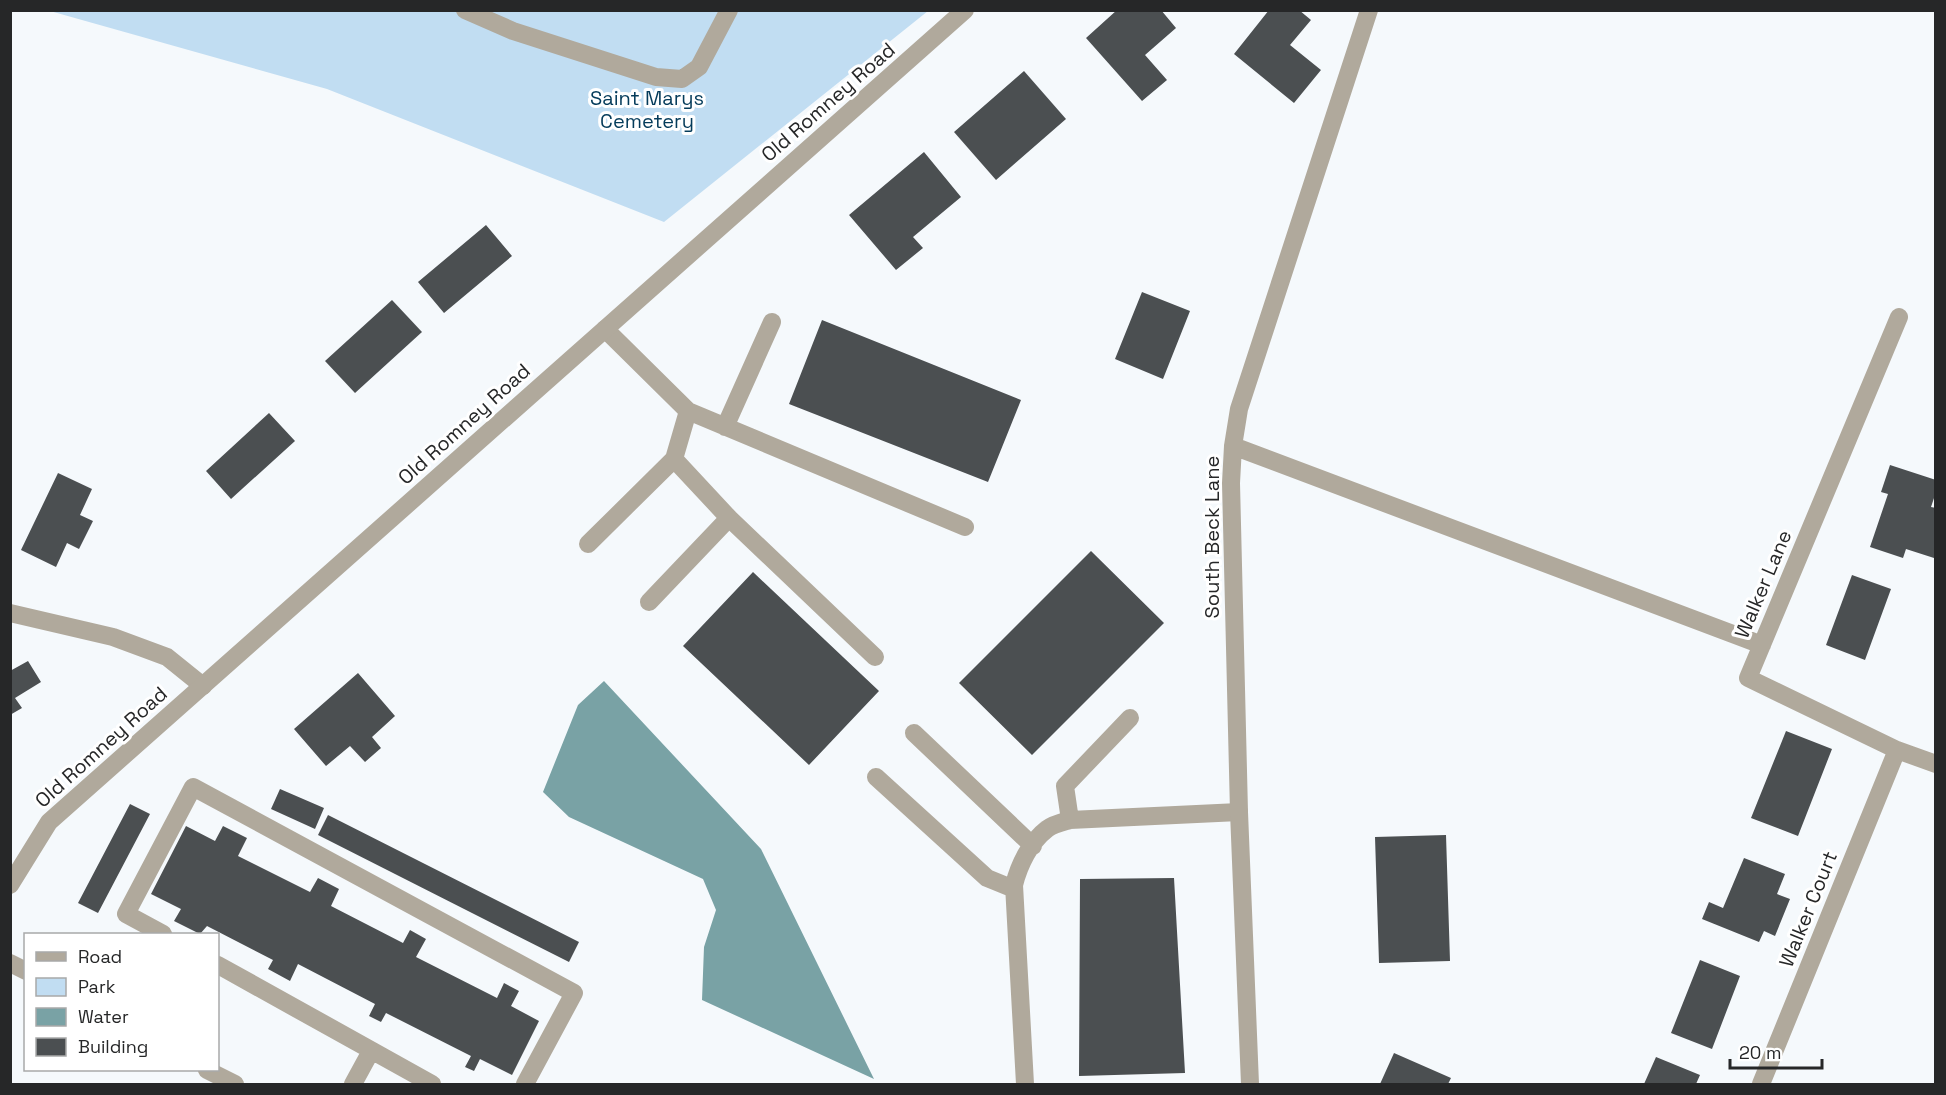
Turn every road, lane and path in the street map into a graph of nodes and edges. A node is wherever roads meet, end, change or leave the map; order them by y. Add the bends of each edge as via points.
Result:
1 (465, 10) edge
2 (729, 10) edge
3 (965, 10) edge
4 (1369, 10) edge
5 (1899, 317) dead end
6 (772, 322) dead end
7 (605, 329) junction
8 (688, 411) junction
9 (725, 427) junction
10 (1233, 446) junction
11 (674, 459) junction
12 (729, 518) junction
13 (965, 526) dead end
14 (588, 543) dead end
15 (649, 602) dead end
16 (10, 613) edge
17 (1762, 645) junction
18 (875, 657) dead end
19 (203, 686) junction
20 (1130, 718) dead end
21 (914, 733) dead end
22 (1897, 750) junction
23 (1935, 764) edge
24 (876, 777) dead end
25 (1239, 812) junction
26 (1070, 820) junction
27 (1033, 846) junction
28 (10, 885) edge
29 (1014, 889) junction
30 (161, 933) edge
31 (10, 963) edge
32 (219, 966) edge
33 (24, 970) edge
34 (371, 1051) junction
35 (209, 1071) edge
36 (235, 1084) edge
37 (352, 1084) edge
38 (432, 1084) edge
39 (525, 1084) edge
40 (1025, 1084) edge
41 (1250, 1084) edge
42 (1761, 1084) edge

1 - 2 street via 513,31 656,77 682,79 699,67
3 - 7 street, Old Romney Road
4 - 10 street, South Beck Lane via 1239,409
5 - 17 street, Walker Lane
6 - 9 street
7 - 8 street
7 - 19 street, Old Romney Road
8 - 9 street
8 - 11 street
9 - 13 street
10 - 17 street
10 - 25 street, South Beck Lane
11 - 12 street
11 - 14 street
12 - 15 street
12 - 18 street
16 - 19 street via 113,637 167,657
17 - 22 street, Walker Lane via 1748,678
19 - 28 street, Old Romney Road via 49,822
20 - 26 street via 1065,786
21 - 27 street
22 - 23 street, Walker Lane
22 - 42 street, Walker Court
24 - 29 street via 987,878
25 - 26 street
25 - 41 street, South Beck Lane
26 - 27 street via 1048,828
27 - 29 street via 1018,867
29 - 40 street
30 - 39 street via 126,914 193,787 574,993
31 - 33 street
32 - 34 street
34 - 37 street
34 - 38 street
35 - 36 street

